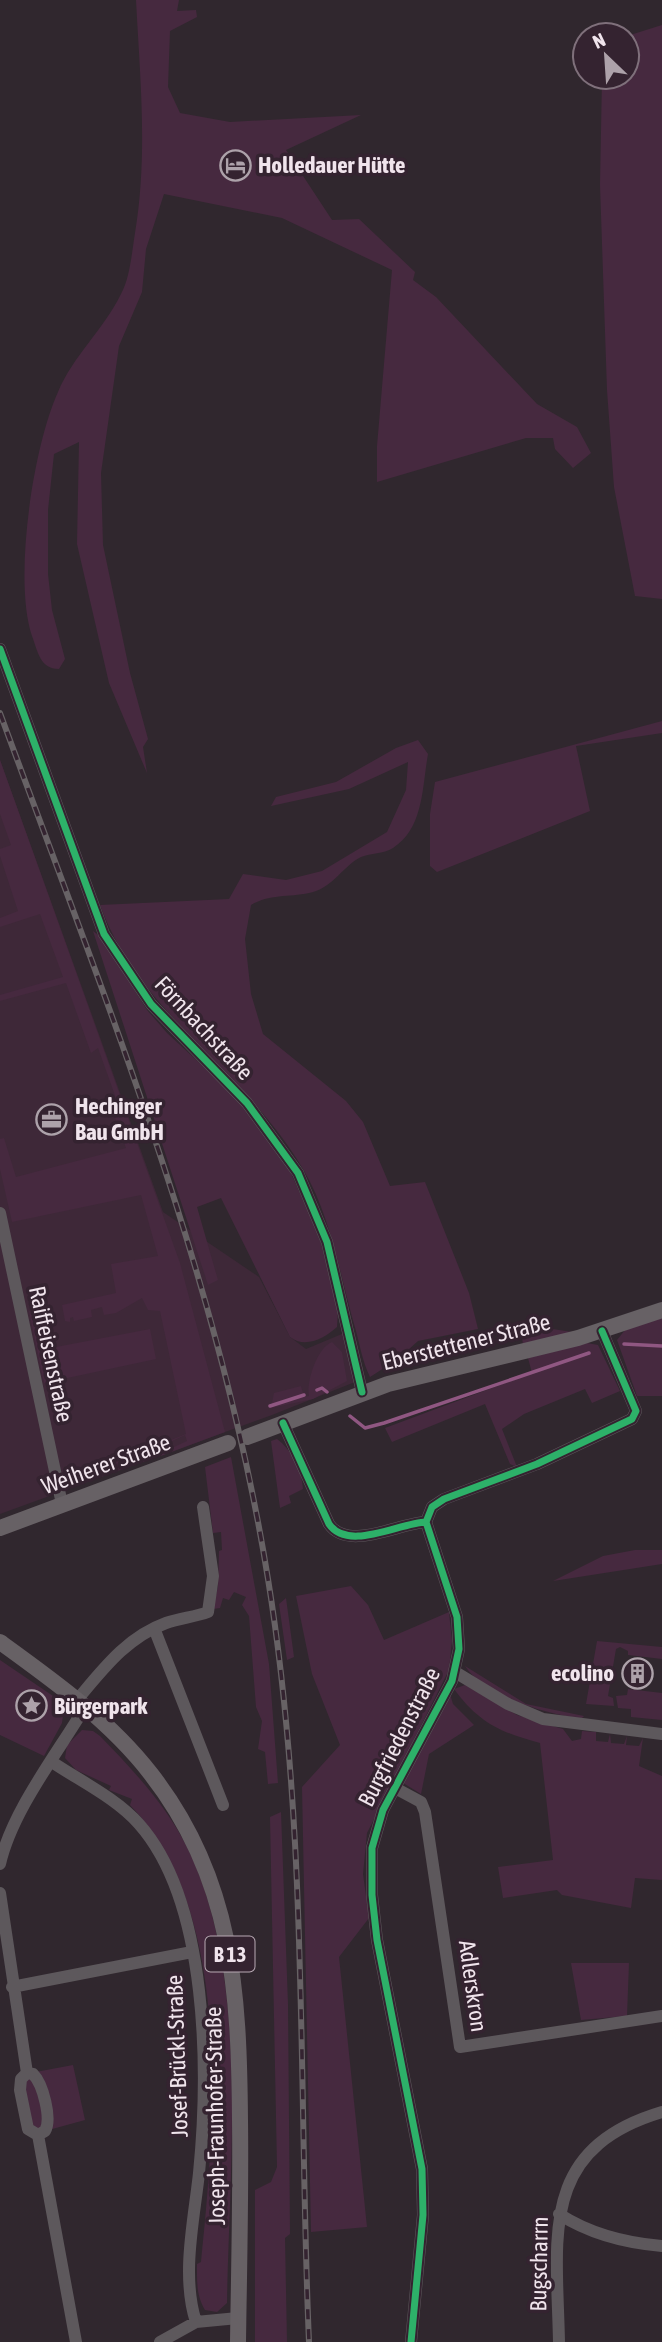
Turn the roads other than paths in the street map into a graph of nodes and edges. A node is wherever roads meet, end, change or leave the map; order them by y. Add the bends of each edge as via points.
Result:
1 (0, 649) edge
2 (0, 1213) edge
3 (662, 1310) edge
4 (602, 1331) junction
5 (362, 1392) junction
6 (282, 1423) junction
7 (247, 1437) dead end
8 (228, 1443) dead end
9 (62, 1504) junction
10 (203, 1507) dead end
11 (426, 1522) junction
12 (0, 1528) edge
13 (154, 1628) junction
14 (0, 1642) edge
15 (455, 1672) junction
16 (81, 1704) junction
17 (662, 1734) edge
18 (52, 1762) junction
19 (395, 1788) junction
20 (223, 1805) dead end
21 (0, 1864) edge
22 (0, 1893) edge
23 (192, 1952) junction
24 (12, 1987) junction
25 (662, 2016) edge
26 (27, 2073) junction
27 (662, 2112) edge
28 (38, 2135) junction
29 (559, 2214) junction
30 (662, 2246) edge
31 (239, 2318) junction
32 (196, 2322) junction
33 (76, 2342) edge
34 (160, 2342) edge
35 (238, 2342) edge
36 (411, 2342) edge
37 (559, 2342) edge

1 - 5 street, Förnbachstraße via 104,934 151,1004 247,1103 298,1173 327,1242
2 - 9 street, Raiffeisenstraße
3 - 4 main road, Eberstettener Straße
4 - 5 main road, Eberstettener Straße
4 - 11 street via 636,1411 632,1419 537,1464 444,1499 432,1507
5 - 6 main road, Eberstettener Straße
6 - 7 main road
6 - 11 street via 328,1524 336,1532 355,1536
8 - 9 main road, Weiherer Straße
9 - 12 main road, Weiherer Straße
10 - 13 street via 213,1567 210,1608
11 - 15 street, Burgfriedenstraße via 457,1617
13 - 16 street via 117,1654
13 - 20 street
14 - 16 main road, Joseph-Fraunhofer-Straße / B 13
15 - 17 street via 543,1719
15 - 19 street, Burgfriedenstraße
16 - 18 street
16 - 31 main road, Joseph-Fraunhofer-Straße / B 13 via 131,1750 177,1811 204,1860 222,1917 239,2033
18 - 21 street via 9,1836
18 - 23 street, Josef-Brückl-Straße via 125,1811 147,1834 183,1904
19 - 25 street, Adlerskron via 421,1802 425,1812 460,2047
19 - 36 street, Burgfriedenstraße via 374,1834 371,1878 377,1940 422,2169 423,2215
22 - 24 street
23 - 24 street
23 - 32 street, Josef-Brückl-Straße via 201,2008 203,2112 190,2273
24 - 26 street
26 - 28 street via 20,2090 28,2129
26 - 28 street via 38,2079 48,2123
27 - 29 street, Bugscharrn via 616,2132 584,2158 570,2178
28 - 33 street
29 - 30 street via 600,2234
29 - 37 street, Bugscharrn
31 - 32 street
31 - 35 main road, Joseph-Fraunhofer-Straße / B 13
32 - 34 street

